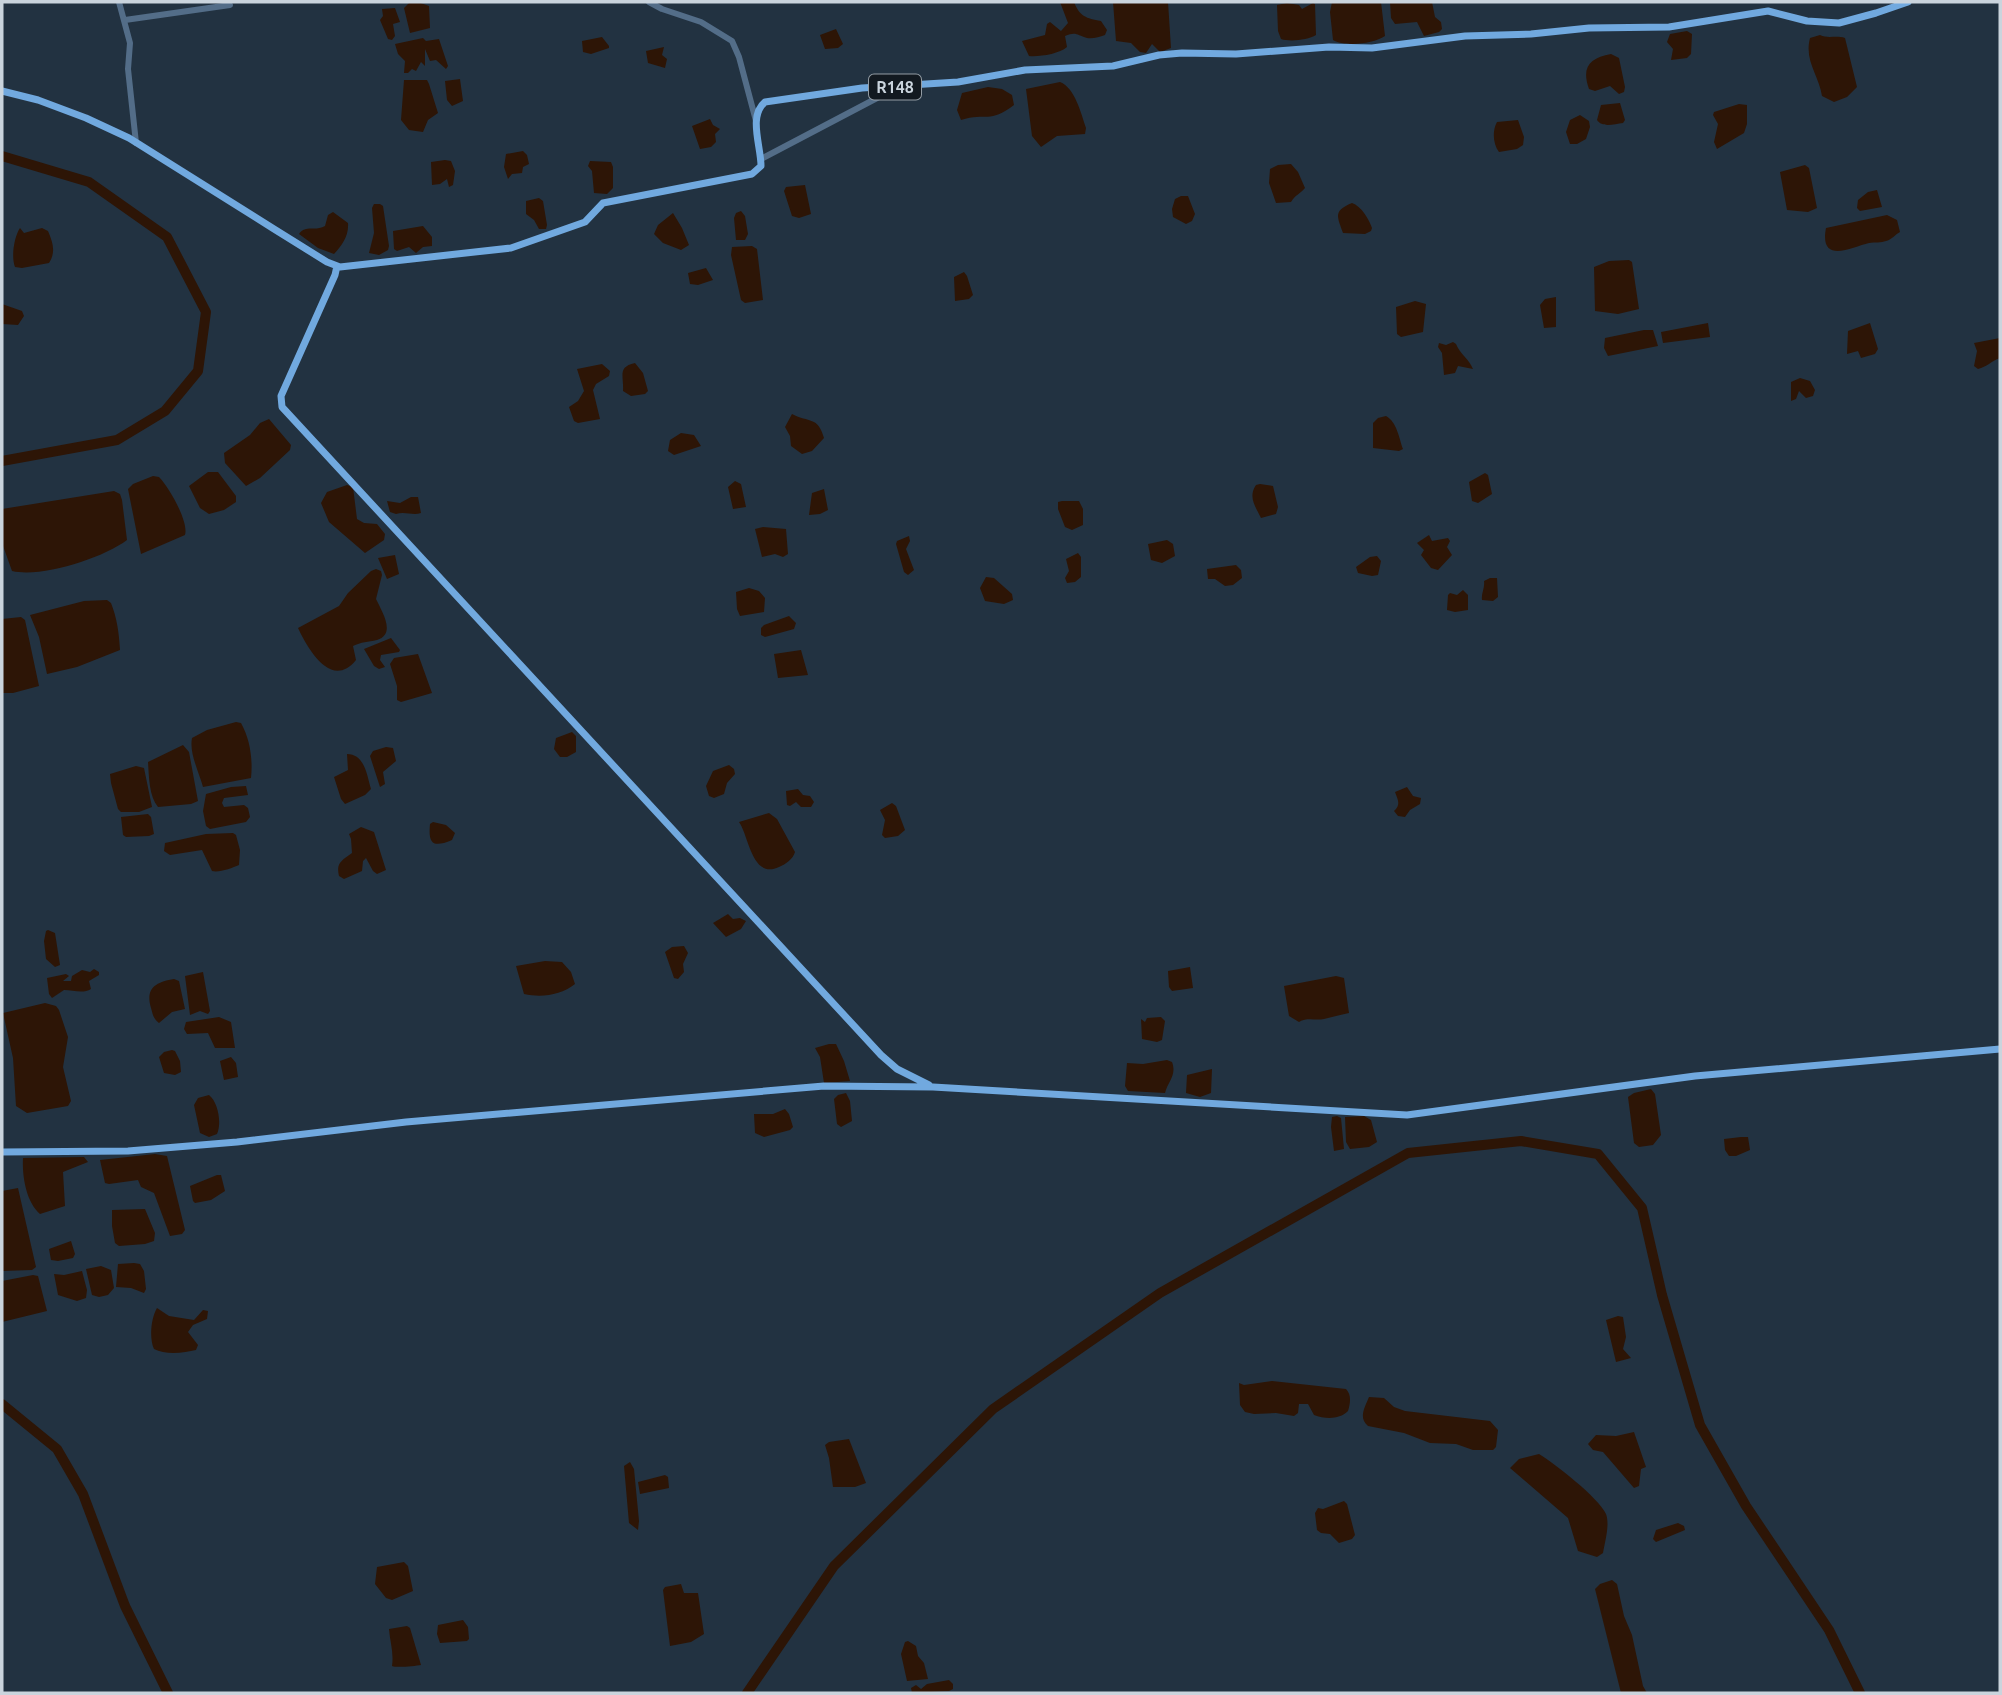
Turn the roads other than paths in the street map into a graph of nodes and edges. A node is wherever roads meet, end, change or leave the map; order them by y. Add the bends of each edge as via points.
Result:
1 (119, 2) edge
2 (649, 2) edge
3 (1908, 2) edge
4 (230, 5) dead end
5 (125, 20) junction
6 (898, 87) junction
7 (2, 92) edge
8 (756, 121) junction
9 (136, 143) junction
10 (761, 159) junction
11 (337, 266) junction
12 (2000, 1049) edge
13 (933, 1087) junction
14 (2, 1152) edge

1 - 5 street
2 - 8 street via 701,22 732,41
3 - 6 main road, R148 via 1839,23 1768,11 1670,27 1465,36 1372,48 1171,54 1113,66 1025,70
4 - 5 street
5 - 9 street
6 - 8 main road, R148 via 765,102
6 - 10 street
7 - 9 main road via 86,118
8 - 10 main road
9 - 11 main road
10 - 11 main road via 761,166 752,174 603,203 585,222 512,248
11 - 13 main road via 281,396 282,407 881,1055 897,1069
12 - 13 main road via 1695,1076 1407,1115
13 - 14 main road via 824,1086 141,1150

